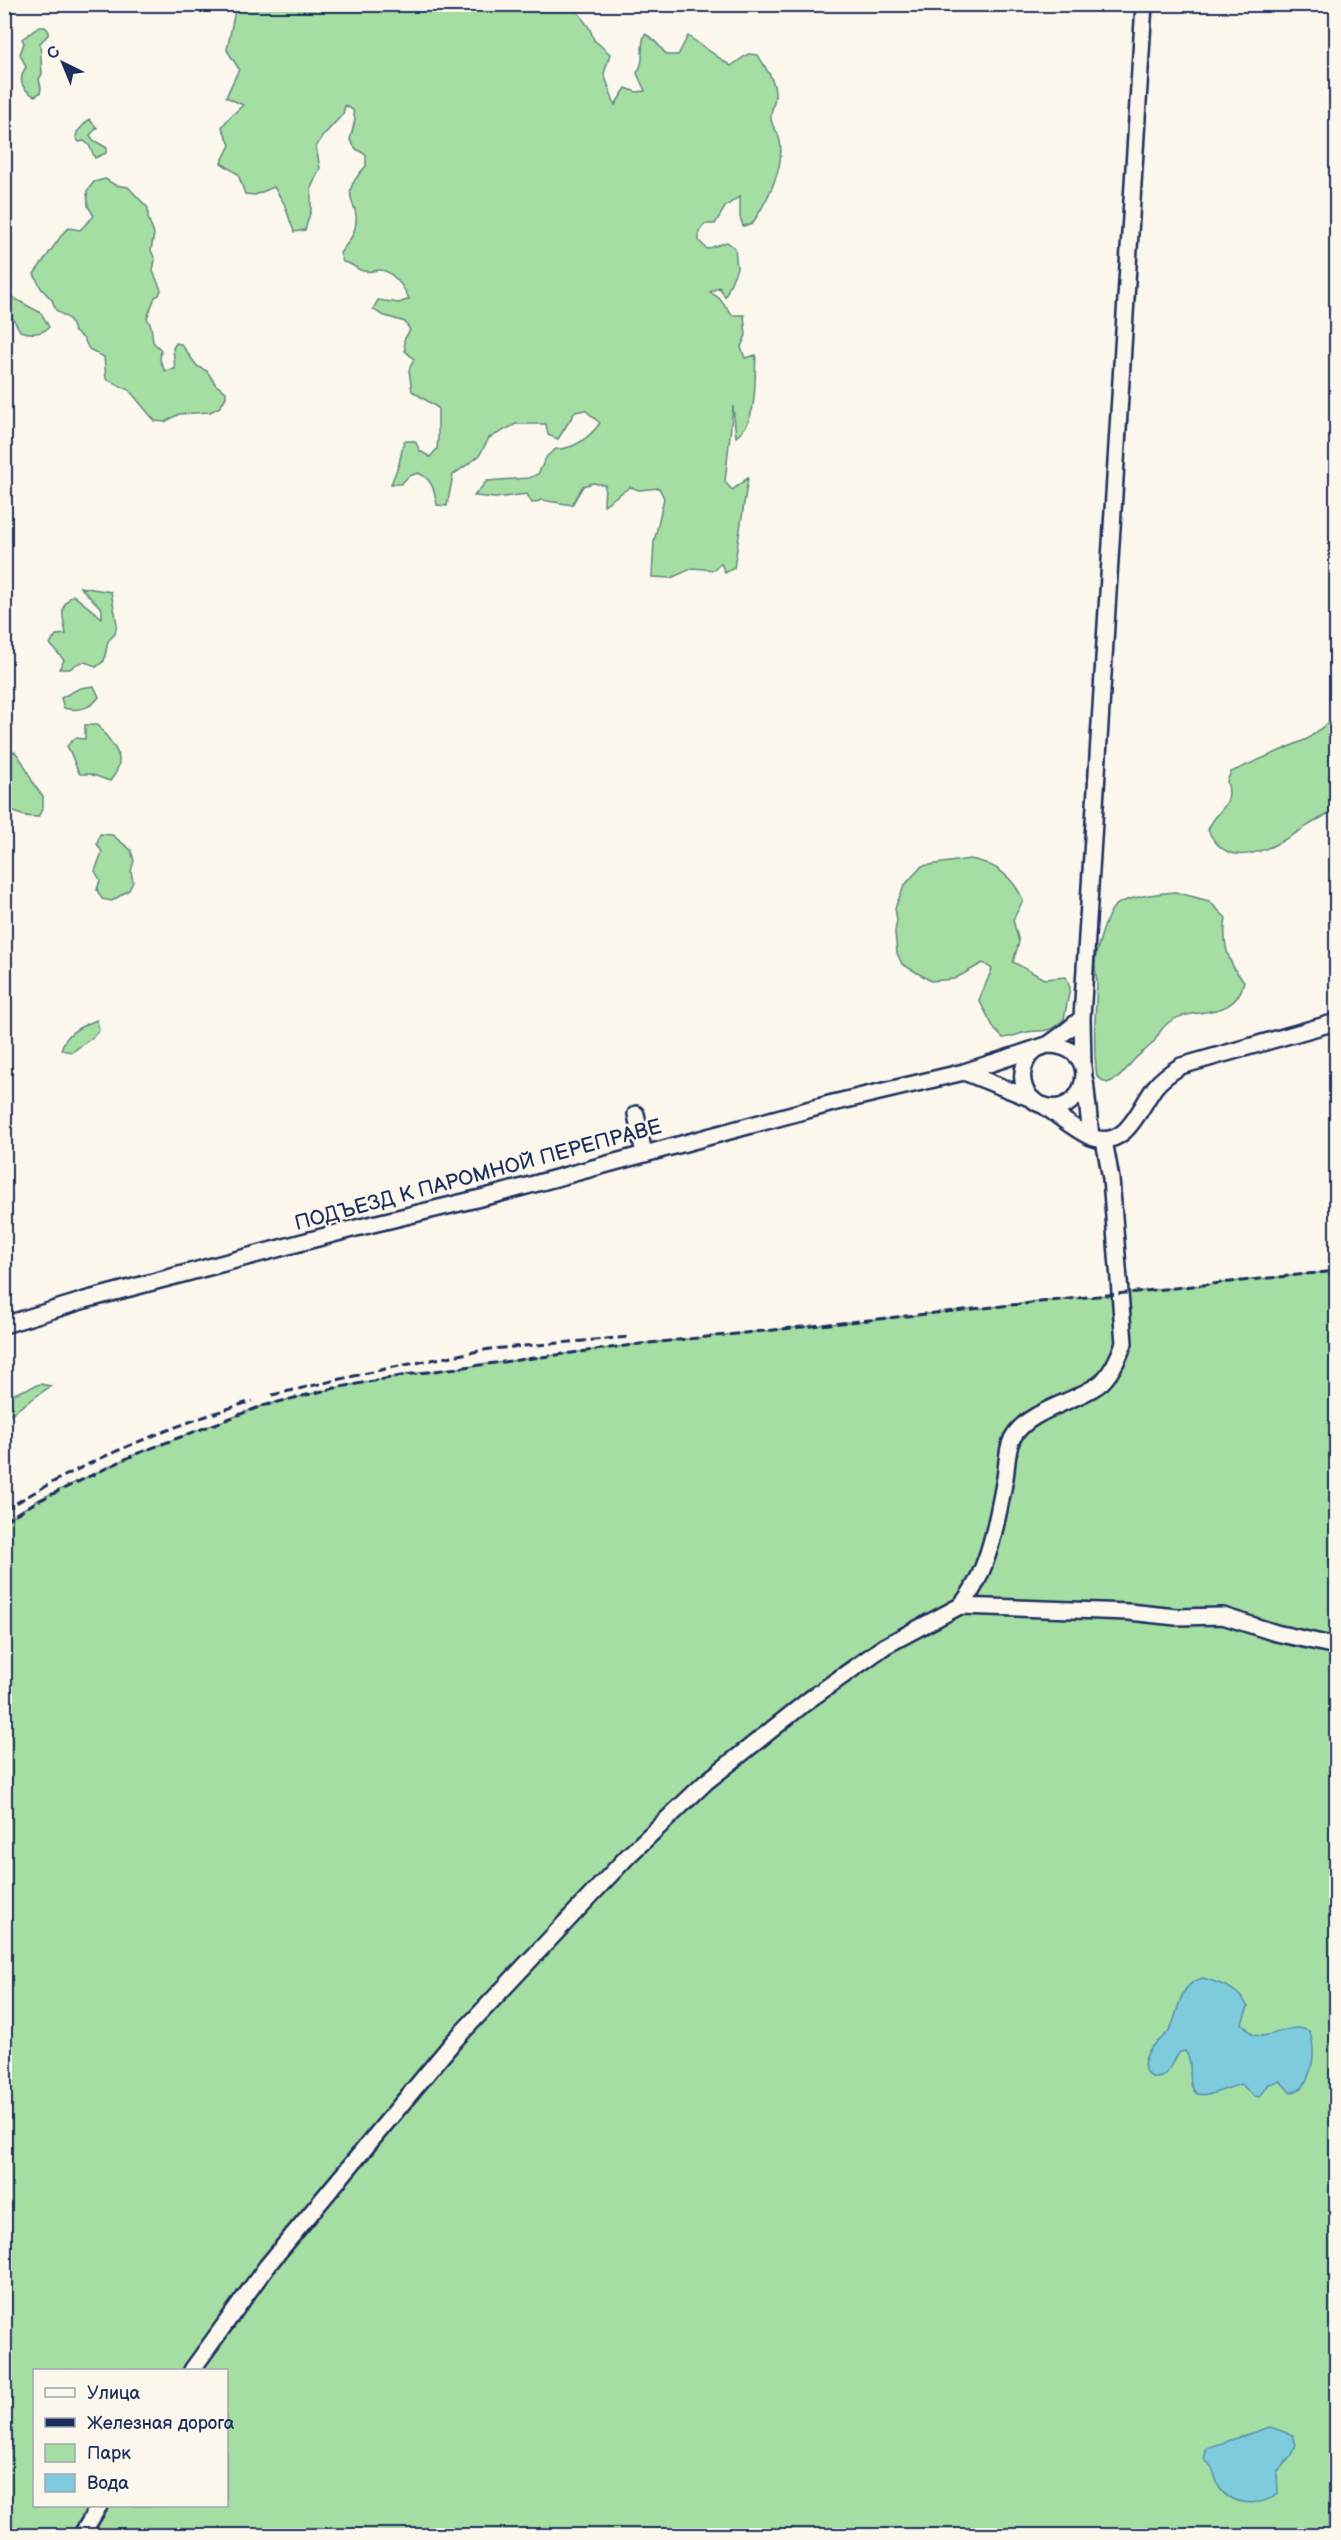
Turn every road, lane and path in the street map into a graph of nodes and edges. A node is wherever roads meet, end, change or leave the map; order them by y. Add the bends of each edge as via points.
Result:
1 (1144, 4) edge
2 (1082, 1018) junction
3 (1336, 1022) edge
4 (1047, 1045) junction
5 (964, 1072) junction
6 (1084, 1073) junction
7 (1037, 1102) junction
8 (636, 1114) dead end
9 (1097, 1138) junction
10 (644, 1154) junction
11 (4, 1325) edge
12 (960, 1606) junction
13 (1336, 1646) edge
14 (193, 2369) edge
15 (98, 2507) edge
16 (81, 2535) edge

1 - 2 street
2 - 4 street
2 - 6 street
3 - 9 street via 1181,1066 1155,1088 1123,1134
4 - 5 street, ПОДЪЕЗД К ПАРОМНОЙ ПЕРЕПРАВЕ
4 - 6 street via 1070,1049
4 - 7 street via 1028,1057 1023,1068 1025,1090
5 - 7 street
5 - 10 street, ПОДЪЕЗД К ПАРОМНОЙ ПЕРЕПРАВЕ
6 - 7 street via 1081,1090 1065,1105 1053,1107
6 - 9 street
7 - 9 street
8 - 10 street
9 - 12 street via 1112,1189 1124,1343 1115,1366 1101,1383 1028,1422 1012,1438 999,1510 981,1571 969,1597
10 - 11 street, ПОДЪЕЗД К ПАРОМНОЙ ПЕРЕПРАВЕ via 85,1300
12 - 13 street via 1223,1616
12 - 14 street via 885,1646 810,1700 706,1782 628,1856 454,2041 267,2266
15 - 16 street

